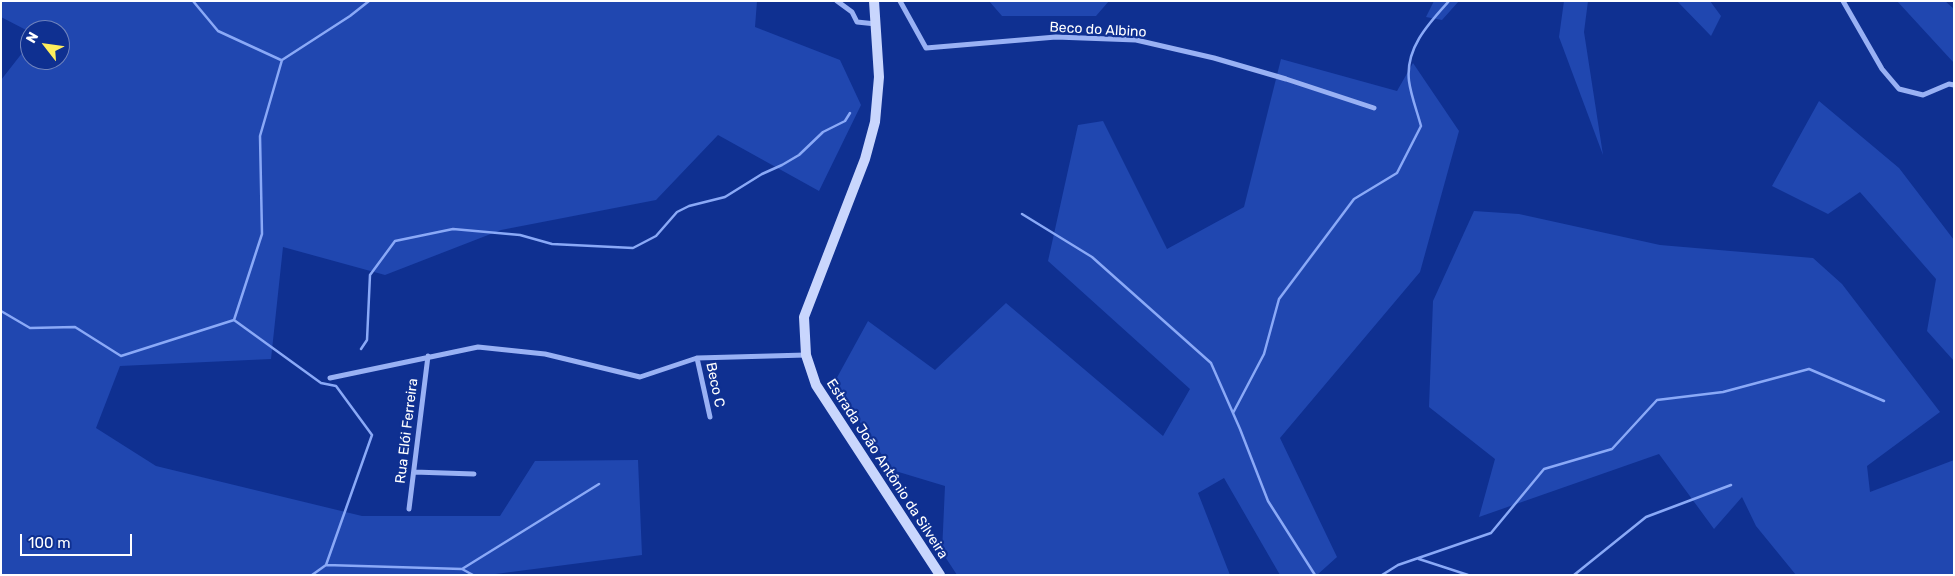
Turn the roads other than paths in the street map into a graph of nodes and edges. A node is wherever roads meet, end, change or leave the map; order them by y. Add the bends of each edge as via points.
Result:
1 (837, 1) edge
2 (874, 1) edge
3 (900, 1) edge
4 (1843, 1) edge
5 (876, 24) junction
6 (1954, 85) edge
7 (1374, 108) dead end
8 (806, 355) junction
9 (428, 356) junction
10 (698, 358) junction
11 (330, 378) dead end
12 (710, 417) dead end
13 (414, 472) junction
14 (474, 474) dead end
15 (409, 509) dead end
16 (940, 575) edge

1 - 5 street via 852,12 857,22
2 - 5 main road, Estrada João Antônio da Silveira
3 - 7 street, Beco do Albino via 926,48 1056,37 1136,40 1277,76
4 - 6 street via 1882,69 1899,89 1923,94
5 - 8 main road, Estrada João Antônio da Silveira via 879,76 875,122 865,159 804,317
8 - 10 street
8 - 16 main road, Estrada João Antônio da Silveira via 816,385
9 - 10 street via 478,347 496,348 545,354 640,377
9 - 11 street
9 - 13 street, Rua Elói Ferreira
10 - 12 street, Beco C
13 - 14 street
13 - 15 street, Rua Elói Ferreira

